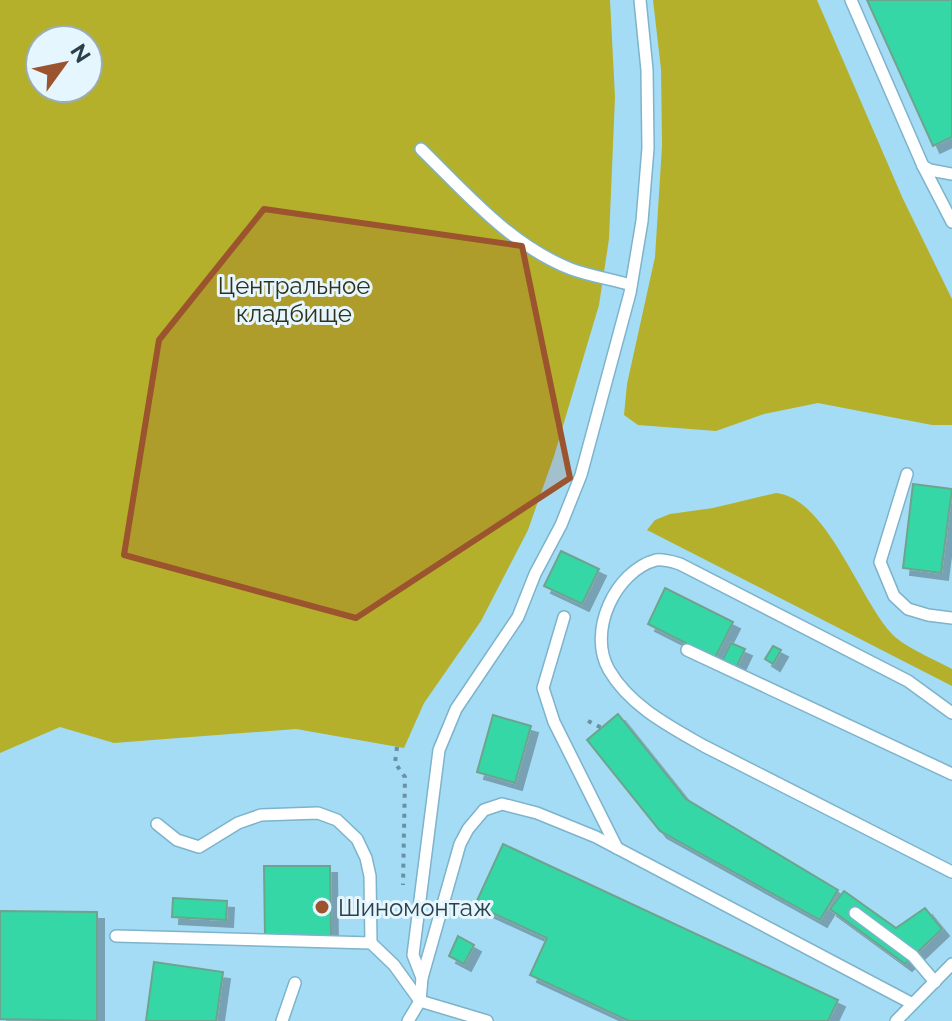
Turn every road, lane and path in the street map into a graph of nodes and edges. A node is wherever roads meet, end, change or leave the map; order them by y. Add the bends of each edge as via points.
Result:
1 (640, 0) edge
2 (851, 0) edge
3 (421, 149) dead end
4 (923, 166) junction
5 (952, 174) edge
6 (952, 222) edge
7 (631, 285) junction
8 (907, 474) dead end
9 (564, 617) dead end
10 (952, 618) edge
11 (687, 650) dead end
12 (952, 713) edge
13 (588, 721) dead end
14 (602, 728) dead end
15 (397, 747) dead end
16 (952, 774) edge
17 (157, 824) dead end
18 (617, 849) junction
19 (952, 872) edge
20 (403, 888) dead end
21 (855, 913) dead end
22 (116, 936) dead end
23 (371, 943) junction
24 (952, 964) edge
25 (422, 978) junction
26 (942, 980) edge
27 (295, 983) dead end
28 (420, 1001) junction
29 (911, 1003) junction
30 (282, 1021) edge
31 (408, 1021) edge
32 (487, 1021) edge
33 (896, 1021) edge

1 - 7 lane via 648,148
2 - 4 lane
3 - 7 lane via 525,244 571,269
4 - 5 lane
4 - 6 lane
7 - 25 lane via 581,475 561,525 518,617 456,709 439,750 413,955
8 - 10 lane via 880,562 894,596 908,609
9 - 18 lane via 543,688 554,722
11 - 16 lane
12 - 19 lane via 908,681 680,564 659,559 641,567 614,591 602,629 607,666 617,682 664,723
13 - 14 path
15 - 20 path via 395,763 405,777
17 - 23 lane via 177,840 199,847 261,815 318,813 337,820 357,839 366,858
18 - 25 lane via 537,813 502,804 484,810 468,829 451,866
18 - 29 lane
21 - 26 lane
22 - 23 lane
23 - 28 lane
24 - 26 lane
25 - 28 lane
26 - 29 lane
27 - 30 lane
28 - 31 lane
28 - 32 lane
29 - 33 lane

